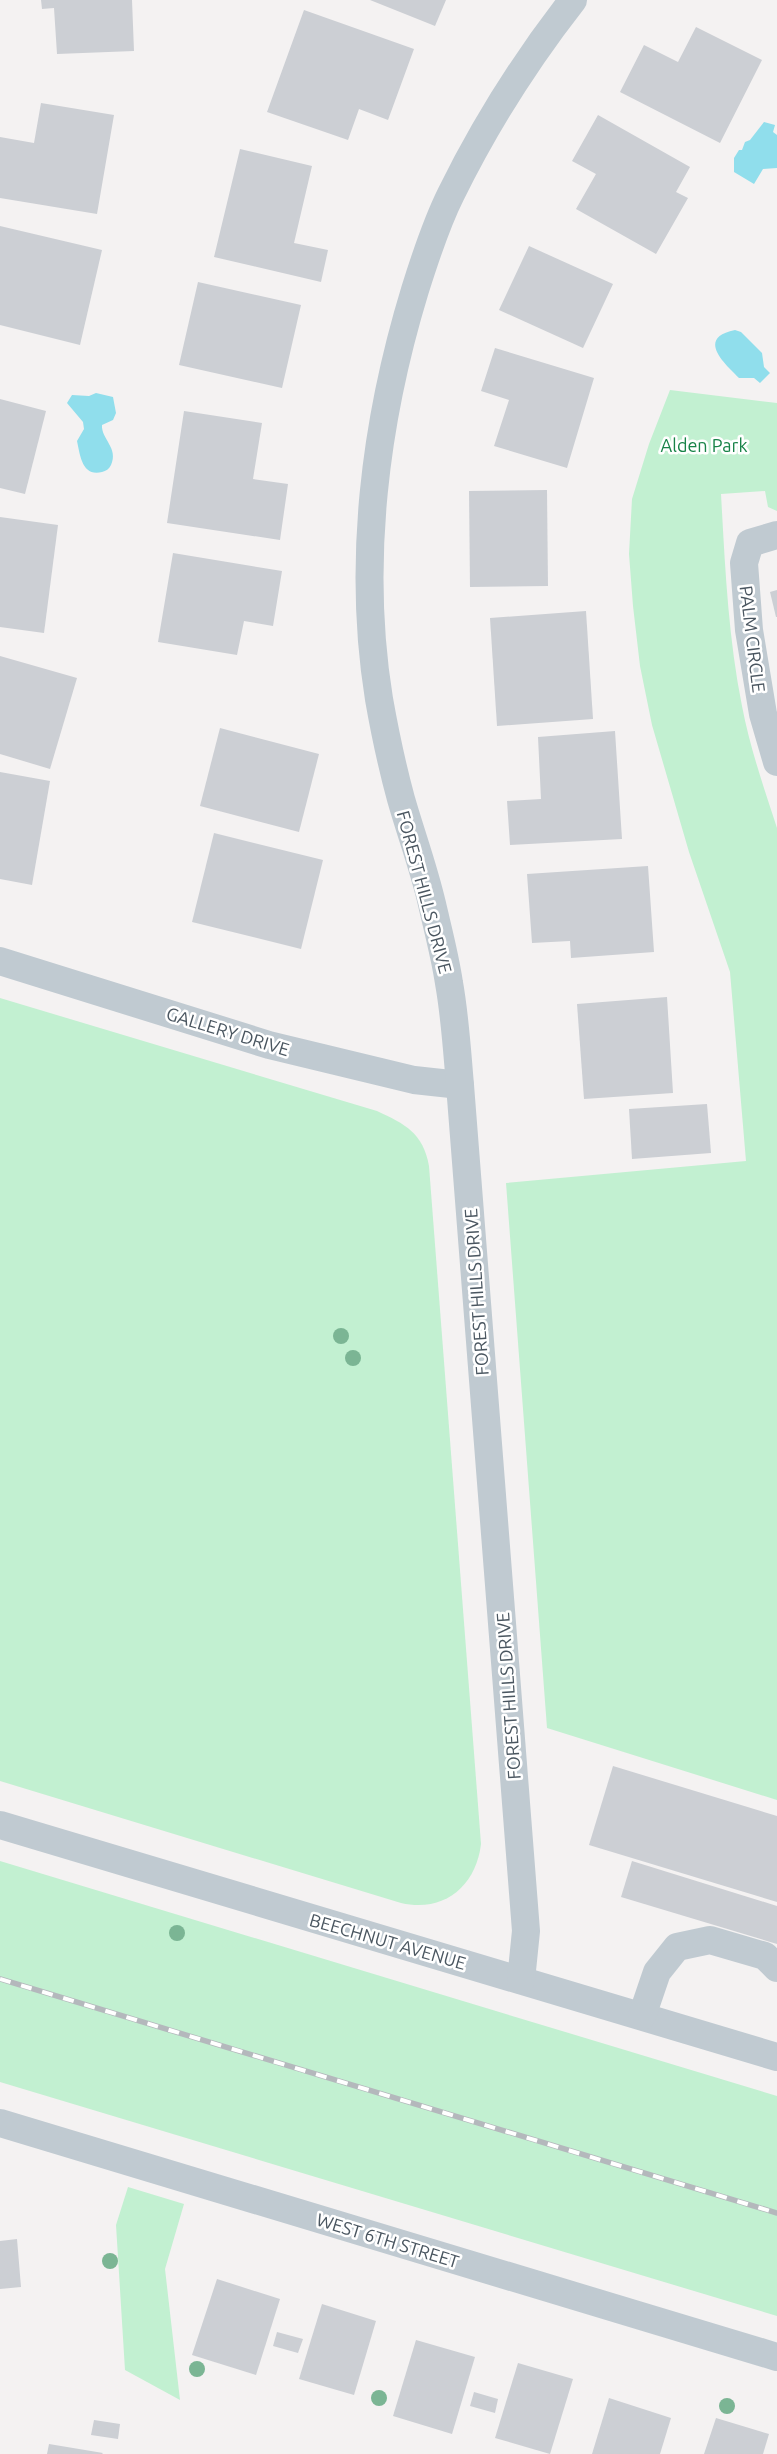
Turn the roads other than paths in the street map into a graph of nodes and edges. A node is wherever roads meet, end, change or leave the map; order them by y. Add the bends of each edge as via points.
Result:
1 (573, 0) edge
2 (777, 536) edge
3 (777, 762) edge
4 (0, 961) edge
5 (460, 1085) junction
6 (0, 1825) edge
7 (777, 1968) edge
8 (521, 1980) junction
9 (642, 2016) junction
10 (776, 2054) edge
11 (0, 2124) edge
12 (777, 2357) edge

1 - 5 street, FOREST HILLS DRIVE via 541,41 492,116 449,196 426,256 404,329 381,438 374,499 370,571 379,696 388,748 431,900 449,982
2 - 3 street, PALM CIRCLE via 750,543 744,563 748,630 763,714
4 - 5 street, GALLERY DRIVE via 287,1050 414,1080
5 - 8 street, FOREST HILLS DRIVE via 526,1931
6 - 8 street, BEECHNUT AVENUE
7 - 9 street via 765,1956 710,1940 677,1947 657,1972
8 - 9 street, BEECHNUT AVENUE
9 - 10 street, BEECHNUT AVENUE
11 - 12 street, WEST 6TH STREET

